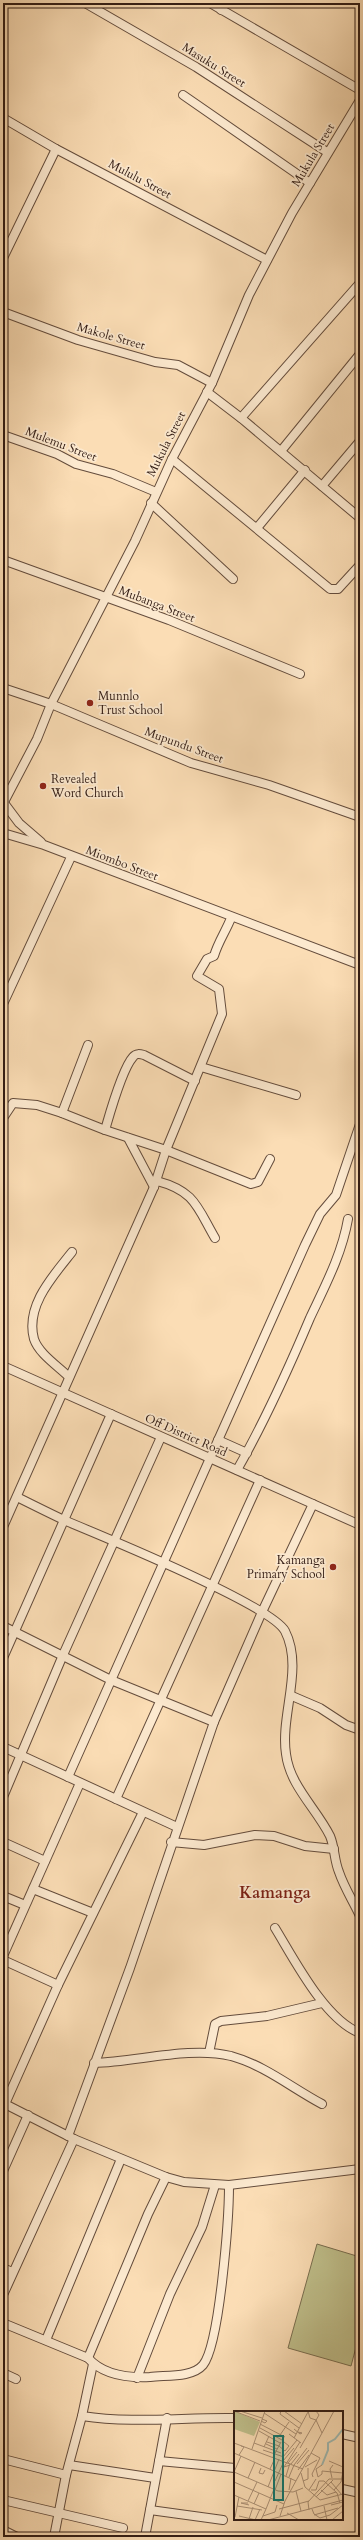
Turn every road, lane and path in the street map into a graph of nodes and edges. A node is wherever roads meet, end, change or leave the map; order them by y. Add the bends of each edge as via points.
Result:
1 (85, 3) edge
2 (210, 3) edge
3 (223, 7) edge
4 (360, 90) edge
5 (183, 95) dead end
6 (360, 100) edge
7 (3, 118) edge
8 (56, 149) junction
9 (328, 152) junction
10 (310, 182) junction
11 (3, 258) edge
12 (267, 260) junction
13 (360, 283) edge
14 (3, 312) edge
15 (360, 354) edge
16 (212, 383) junction
17 (207, 392) junction
18 (241, 418) junction
19 (3, 435) edge
20 (360, 441) edge
21 (281, 451) junction
22 (172, 458) junction
23 (305, 470) junction
24 (322, 486) junction
25 (156, 492) junction
26 (151, 503) junction
27 (360, 518) edge
28 (257, 528) junction
29 (3, 560) edge
30 (360, 565) edge
31 (234, 579) dead end
32 (106, 597) junction
33 (300, 674) dead end
34 (3, 688) edge
35 (51, 704) junction
36 (3, 804) edge
37 (360, 817) edge
38 (3, 833) edge
39 (44, 845) junction
40 (72, 857) junction
41 (231, 918) junction
42 (360, 965) edge
43 (3, 1004) edge
44 (88, 1045) dead end
45 (202, 1067) junction
46 (195, 1081) junction
47 (296, 1095) dead end
48 (62, 1113) junction
49 (3, 1118) edge
50 (360, 1124) edge
51 (105, 1130) junction
52 (128, 1138) junction
53 (166, 1150) junction
54 (270, 1159) dead end
55 (155, 1184) junction
56 (348, 1218) dead end
57 (215, 1238) dead end
58 (72, 1252) dead end
59 (3, 1366) edge
60 (69, 1377) junction
61 (61, 1393) junction
62 (111, 1414) junction
63 (161, 1437) junction
64 (218, 1440) junction
65 (247, 1453) junction
66 (210, 1458) junction
67 (237, 1470) junction
68 (260, 1480) junction
69 (17, 1497) junction
70 (313, 1504) junction
71 (64, 1520) junction
72 (360, 1525) edge
73 (3, 1527) edge
74 (114, 1541) junction
75 (165, 1564) junction
76 (211, 1586) junction
77 (262, 1612) junction
78 (3, 1626) edge
79 (15, 1631) junction
80 (63, 1655) junction
81 (3, 1658) edge
82 (111, 1680) junction
83 (292, 1696) junction
84 (160, 1701) junction
85 (214, 1722) junction
86 (360, 1730) edge
87 (3, 1747) edge
88 (21, 1755) junction
89 (68, 1777) junction
90 (80, 1783) junction
91 (3, 1798) edge
92 (116, 1799) junction
93 (143, 1812) junction
94 (177, 1827) junction
95 (3, 1842) edge
96 (171, 1842) junction
97 (334, 1849) junction
98 (45, 1861) junction
99 (32, 1889) junction
100 (3, 1896) edge
101 (25, 1905) junction
102 (93, 1913) junction
103 (360, 1916) edge
104 (275, 1928) dead end
105 (3, 1956) edge
106 (3, 1960) edge
107 (58, 1985) junction
108 (322, 2003) junction
109 (360, 2033) edge
110 (209, 2053) junction
111 (94, 2062) junction
112 (4, 2103) edge
113 (322, 2104) dead end
114 (28, 2114) junction
115 (71, 2138) junction
116 (121, 2159) junction
117 (360, 2169) edge
118 (3, 2171) edge
119 (166, 2177) junction
120 (229, 2184) junction
121 (215, 2186) junction
122 (3, 2268) edge
123 (12, 2272) junction
124 (3, 2295) edge
125 (3, 2323) edge
126 (46, 2340) junction
127 (91, 2361) junction
128 (3, 2373) edge
129 (137, 2378) junction
130 (16, 2379) dead end
131 (82, 2416) junction
132 (167, 2418) junction
133 (234, 2418) edge
134 (343, 2434) edge
135 (360, 2438) edge
136 (3, 2459) edge
137 (159, 2461) junction
138 (69, 2466) junction
139 (234, 2468) edge
140 (66, 2475) junction
141 (155, 2478) junction
142 (343, 2488) edge
143 (360, 2493) edge
144 (3, 2500) edge
145 (150, 2510) junction
146 (59, 2513) junction
147 (223, 2520) dead end
148 (123, 2528) dead end
149 (3, 2530) edge
150 (17, 2537) edge
151 (54, 2537) edge
152 (145, 2537) edge

1 - 9 street, Masuku Street via 196,67
2 - 3 street
3 - 4 street
5 - 10 street
6 - 9 street, Mukula Street
7 - 8 street, Mululu Street
8 - 11 street
8 - 12 street, Mululu Street
9 - 10 street, Mukula Street
10 - 12 street, Mukula Street
12 - 16 street, Mukula Street via 248,295
13 - 18 street
14 - 16 street, Makole Street via 78,340 155,362 178,365
15 - 21 street
16 - 17 street, Mukula Street
17 - 18 street
17 - 22 street, Mukula Street
18 - 21 street
19 - 25 street, Mulemu Street
20 - 24 street
21 - 23 street
22 - 25 street, Mukula Street
22 - 28 street
23 - 24 street
23 - 28 street
24 - 27 street
25 - 26 street, Mukula Street
26 - 31 street
26 - 32 street, Mukula Street
28 - 30 street via 330,589 338,589
29 - 32 street, Mubanga Street
32 - 33 street, Mubanga Street
32 - 35 street, Mukula Street
34 - 35 street, Mupundu Street
35 - 36 street, Mukula Street via 37,740
35 - 37 street, Mupundu Street via 191,763 269,785
36 - 39 street via 19,823
38 - 39 street, Miombo Street
39 - 40 street, Miombo Street
40 - 41 street, Miombo Street
40 - 43 street
41 - 42 street, Miombo Street
41 - 45 street via 218,941 214,956 207,959 197,976 218,989 223,1009
44 - 48 street
45 - 46 street
45 - 47 street
46 - 51 street via 144,1055 133,1056
46 - 53 street
48 - 49 street via 18,1102 13,1104
48 - 51 street
50 - 64 street via 336,1195 320,1214 305,1245
51 - 52 street
52 - 53 street
52 - 55 street
53 - 54 street via 255,1184
53 - 55 street
55 - 57 street via 182,1190 192,1198
55 - 60 street
56 - 65 street via 342,1247
58 - 60 street via 38,1300 33,1322 34,1339 42,1351
59 - 61 street, Off District Road
60 - 61 street
61 - 62 street, Off District Road
61 - 69 street
62 - 63 street, Off District Road
62 - 71 street
63 - 66 street, Off District Road
63 - 74 street
64 - 65 street
64 - 66 street
65 - 67 street
66 - 67 street, Off District Road
66 - 75 street
67 - 68 street, Off District Road
68 - 70 street, Off District Road
68 - 76 street
69 - 71 street
69 - 73 street
70 - 72 street, Off District Road
70 - 77 street
71 - 74 street
71 - 79 street
74 - 75 street
74 - 80 street
75 - 76 street
75 - 82 street
76 - 77 street
76 - 84 street
77 - 83 street via 277,1622 289,1641
77 - 85 street
78 - 79 street
79 - 80 street
79 - 81 street
80 - 82 street
80 - 88 street
82 - 84 street
82 - 89 street
83 - 86 street
83 - 97 street via 284,1736 291,1775 325,1826
84 - 85 street
84 - 92 street
85 - 94 street
87 - 88 street
88 - 89 street
88 - 91 street
89 - 90 street
90 - 92 street
90 - 98 street
92 - 93 street
93 - 94 street
93 - 102 street
94 - 96 street
95 - 98 street
96 - 97 street via 204,1845 255,1835 274,1836 305,1846
96 - 111 street via 130,1968
97 - 103 street via 338,1871
98 - 99 street
99 - 101 street
99 - 102 street
100 - 101 street
101 - 105 street
102 - 107 street
104 - 108 street via 293,1962
106 - 107 street
107 - 112 street
108 - 109 street via 352,2030
108 - 110 street via 266,2016 221,2021 215,2024
110 - 111 street
110 - 113 street via 230,2056 253,2064
111 - 115 street
112 - 114 street
114 - 115 street
114 - 118 street
115 - 116 street
115 - 123 street
116 - 119 street
116 - 126 street
117 - 120 street
119 - 121 street
119 - 127 street
120 - 121 street
120 - 129 street via 226,2244 212,2345 207,2358 196,2370 186,2374
121 - 129 street via 202,2227 170,2294
122 - 123 street
123 - 124 street
125 - 126 street
126 - 127 street
127 - 129 street via 115,2374
127 - 131 street
128 - 130 street
131 - 132 street via 124,2422
131 - 138 street
132 - 133 street
132 - 137 street
134 - 135 street
136 - 140 street
137 - 139 street
137 - 141 street
138 - 140 street
138 - 141 street
140 - 146 street
141 - 145 street
142 - 143 street
144 - 146 street
145 - 147 street
145 - 152 street
146 - 148 street
146 - 151 street
149 - 150 street

